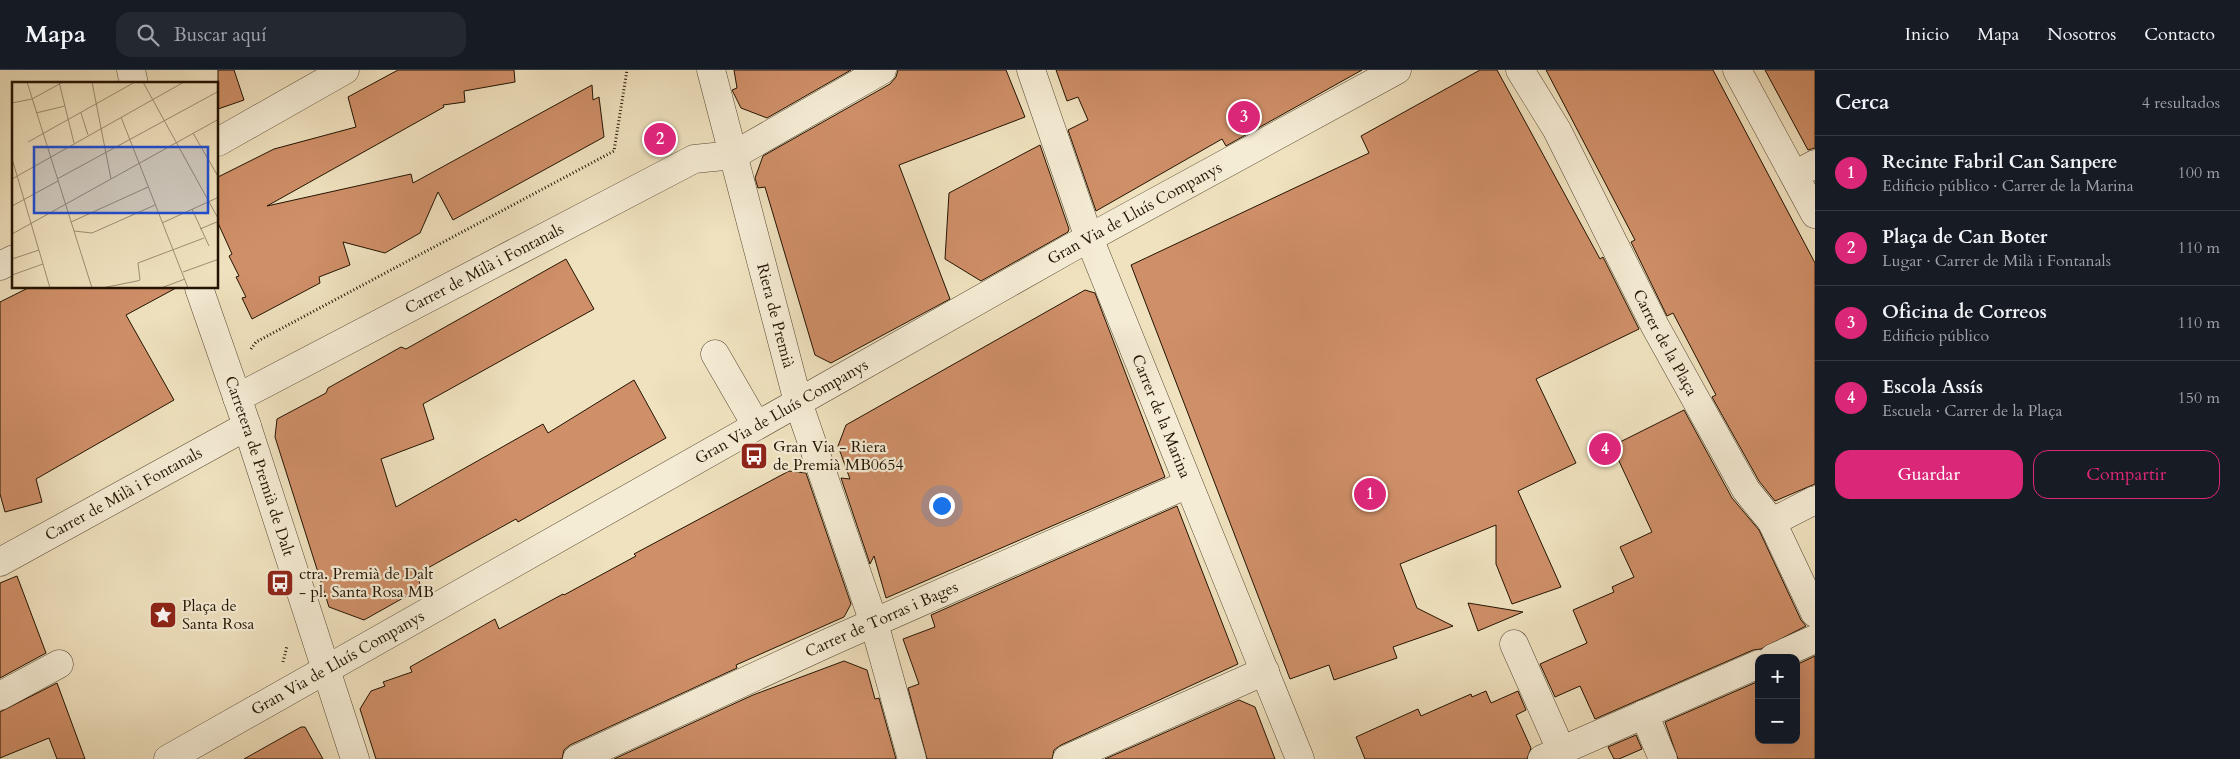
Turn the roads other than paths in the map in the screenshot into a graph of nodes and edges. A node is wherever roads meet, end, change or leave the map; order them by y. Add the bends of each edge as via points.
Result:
1 (345, 70) edge
2 (712, 70) edge
3 (882, 70) edge
4 (1031, 70) edge
5 (1397, 70) edge
6 (1520, 70) edge
7 (1738, 70) edge
8 (219, 141) edge
9 (734, 155) junction
10 (1805, 170) edge
11 (1815, 214) edge
12 (1089, 238) junction
13 (12, 259) edge
14 (0, 266) edge
15 (199, 289) edge
16 (715, 354) dead end
17 (237, 398) junction
18 (798, 402) junction
19 (756, 425) junction
20 (247, 426) junction
21 (1188, 484) junction
22 (1810, 503) edge
23 (1772, 522) junction
24 (0, 562) edge
25 (1815, 613) edge
26 (874, 623) junction
27 (1815, 639) edge
28 (1514, 644) dead end
29 (1782, 654) edge
30 (59, 664) dead end
31 (1755, 666) edge
32 (326, 671) junction
33 (1265, 671) junction
34 (0, 696) edge
35 (1644, 714) junction
36 (1552, 754) edge
37 (168, 759) edge
38 (355, 759) edge
39 (578, 759) edge
40 (912, 759) edge
41 (1067, 759) edge
42 (1300, 759) edge
43 (1663, 759) edge

1 - 8 street
2 - 9 street, Riera de Premià
3 - 9 street
4 - 12 street, Carrer de la Marina
5 - 12 street, Gran Via de Lluís Companys
6 - 23 street, Carrer de la Plaça via 1557,130 1655,326 1746,490
7 - 10 street
9 - 17 street, Carrer de Milà i Fontanals via 694,159
9 - 18 street, Riera de Premià
10 - 11 street
12 - 18 street, Gran Via de Lluís Companys
12 - 21 street, Carrer de la Marina
13 - 14 street
15 - 17 street, Carretera de Premià de Dalt
16 - 19 street
17 - 20 street, Carretera de Premià de Dalt
18 - 19 street, Gran Via de Lluís Companys
18 - 26 street, Riera de Premià
19 - 32 street, Gran Via de Lluís Companys
20 - 24 street, Carrer de Milà i Fontanals
20 - 32 street, Carretera de Premià de Dalt via 300,630
21 - 26 street, Carrer de Torras i Bages
21 - 33 street, Carrer de la Marina
22 - 23 street
23 - 25 street, Carrer de la Plaça
26 - 39 street, Carrer de Torras i Bages
26 - 40 street, Riera de Premià
27 - 29 street
28 - 36 street
30 - 34 street
31 - 35 street
32 - 37 street, Gran Via de Lluís Companys
32 - 38 street, Carretera de Premià de Dalt
33 - 41 street
33 - 42 street, Carrer de la Marina
35 - 36 street
35 - 43 street

